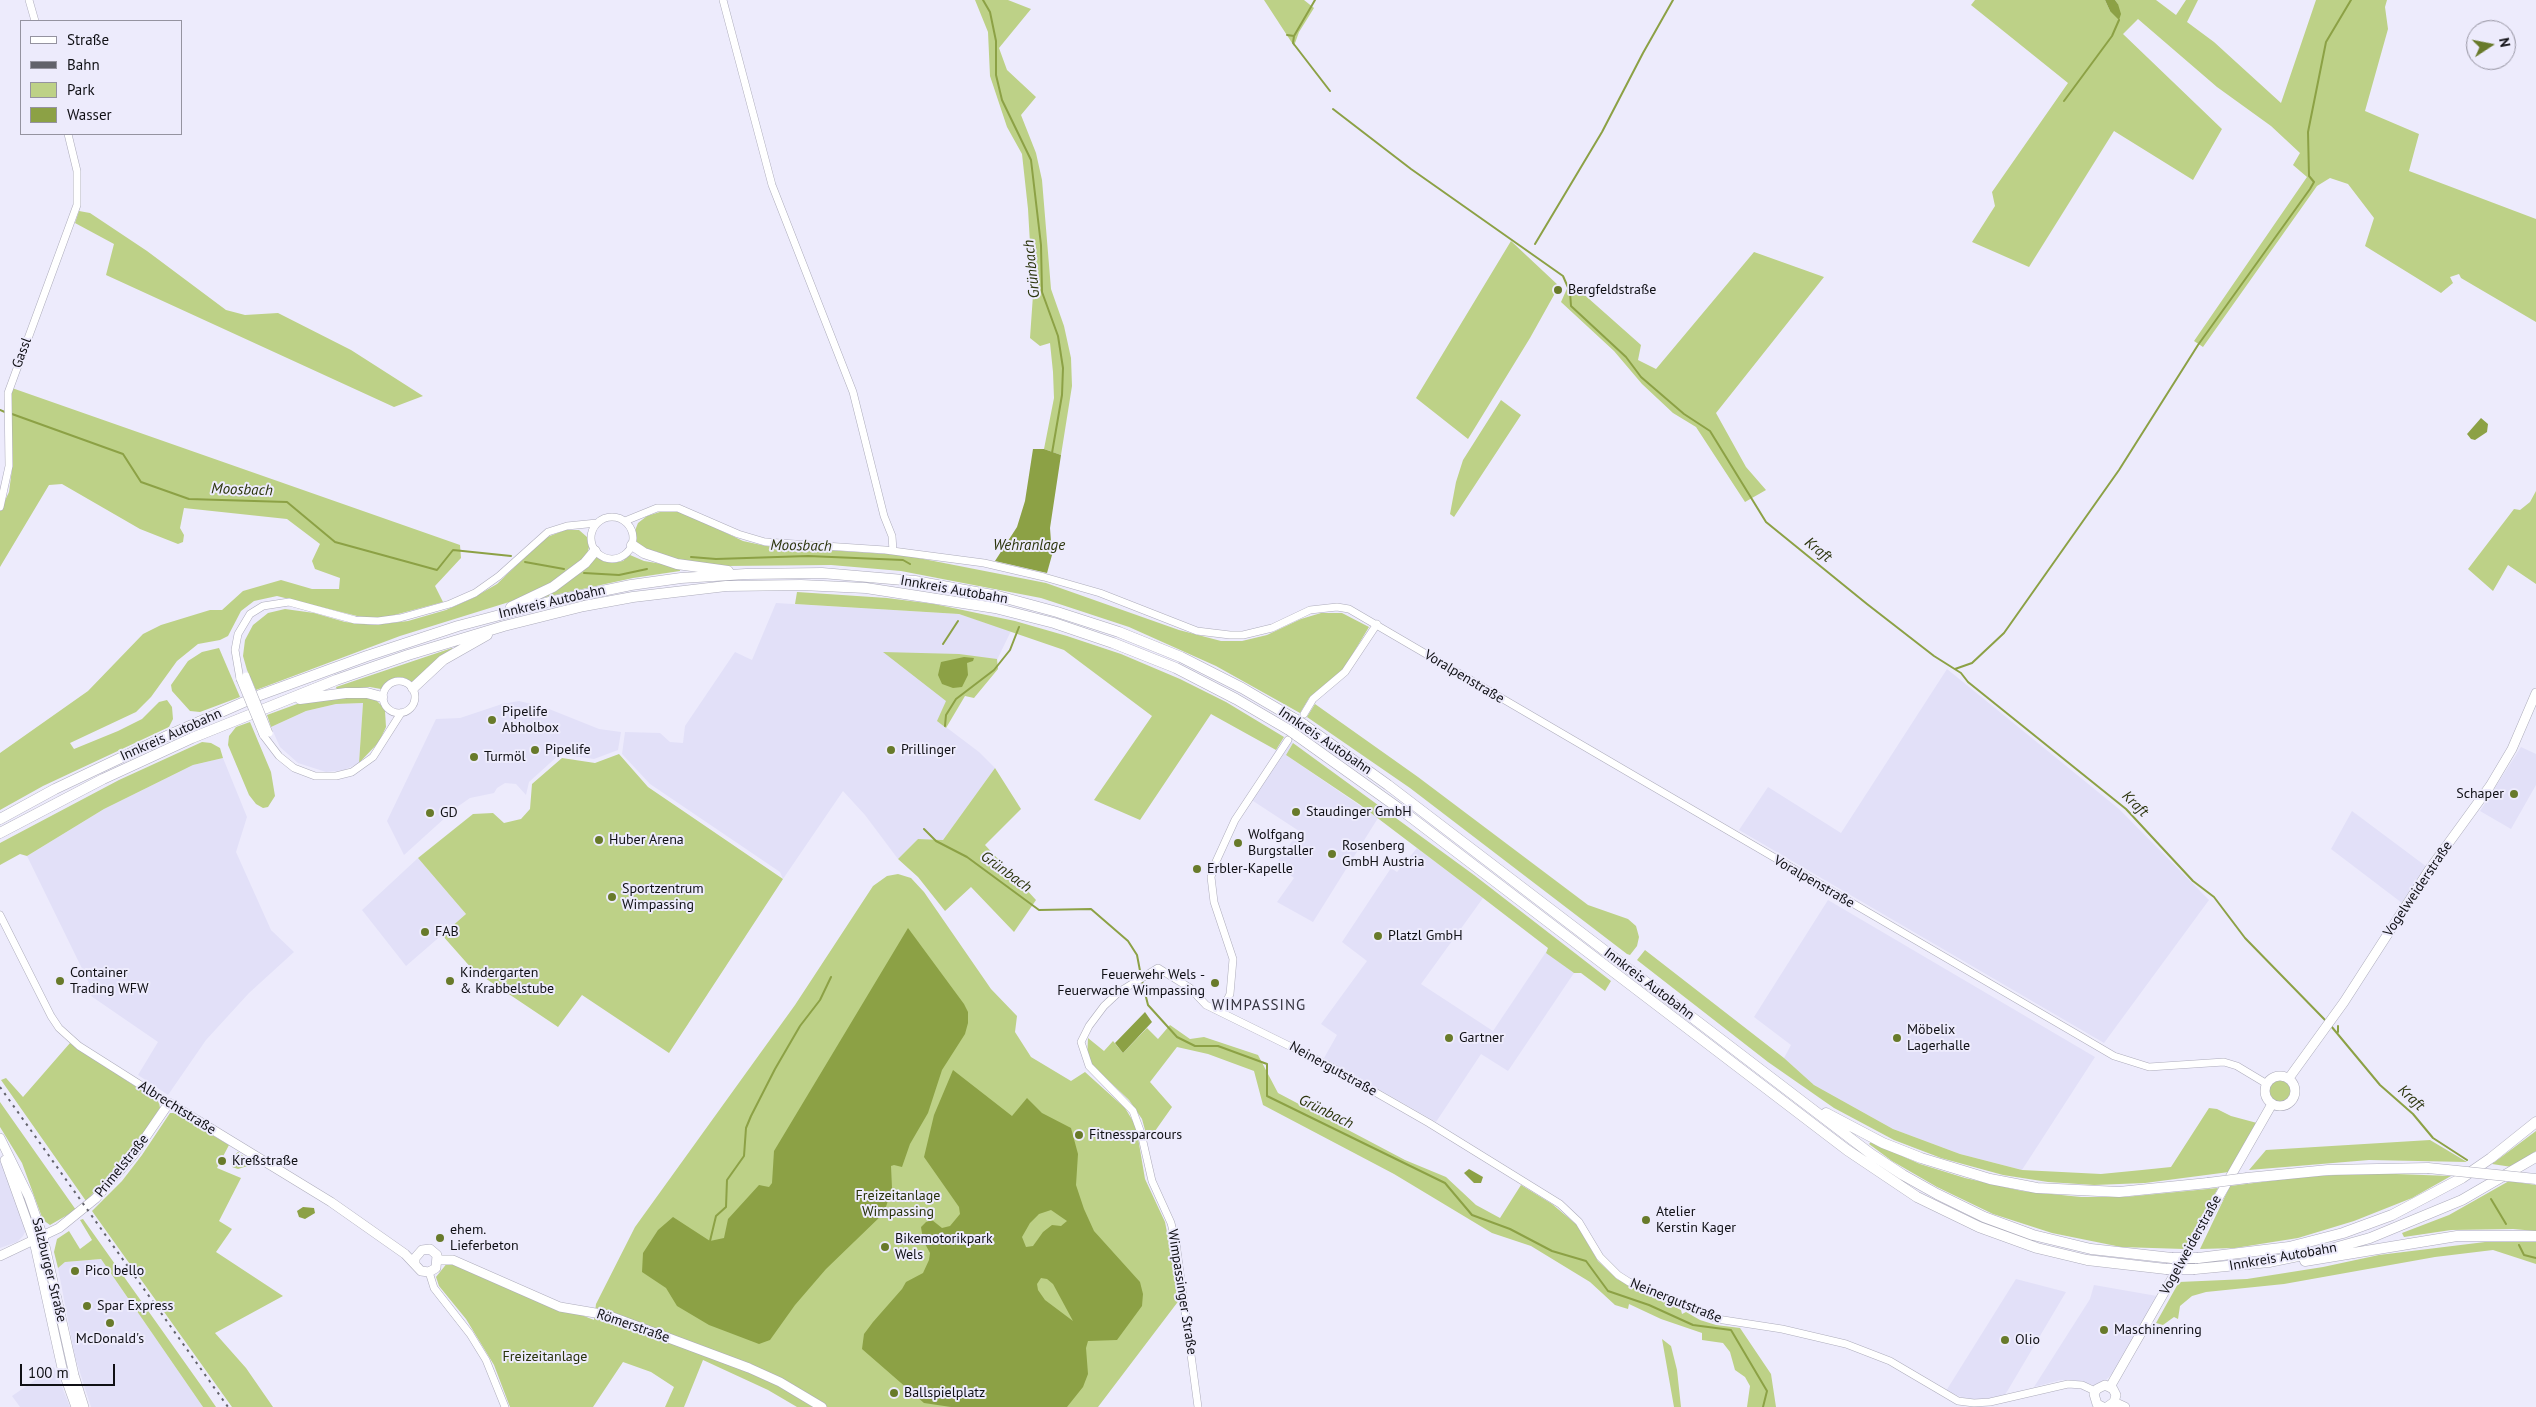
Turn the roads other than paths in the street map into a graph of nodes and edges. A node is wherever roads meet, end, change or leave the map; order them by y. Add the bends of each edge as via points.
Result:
1 (28, 0) edge
2 (723, 0) edge
3 (35, 20) edge
4 (68, 135) edge
5 (0, 507) edge
6 (640, 516) junction
7 (625, 521) junction
8 (597, 523) junction
9 (577, 526) junction
10 (632, 532) junction
11 (591, 536) junction
12 (632, 545) junction
13 (893, 550) junction
14 (595, 551) junction
15 (746, 574) junction
16 (493, 616) junction
17 (1377, 624) junction
18 (504, 626) junction
19 (413, 688) junction
20 (2536, 693) edge
21 (382, 697) junction
22 (279, 702) junction
23 (391, 711) junction
24 (400, 714) junction
25 (1301, 719) junction
26 (388, 732) junction
27 (1291, 735) junction
28 (0, 820) edge
29 (0, 833) edge
30 (0, 915) edge
31 (1158, 968) joint
32 (1222, 1011) junction
33 (2289, 1078) junction
34 (2267, 1084) junction
35 (1803, 1101) junction
36 (169, 1103) junction
37 (2272, 1104) junction
38 (2536, 1122) edge
39 (0, 1138) edge
40 (0, 1150) edge
41 (2536, 1157) edge
42 (2536, 1179) edge
43 (2536, 1236) edge
44 (43, 1237) junction
45 (34, 1241) junction
46 (418, 1252) junction
47 (405, 1254) junction
48 (0, 1256) edge
49 (438, 1260) junction
50 (2269, 1262) junction
51 (415, 1263) junction
52 (429, 1272) junction
53 (2110, 1387) junction
54 (2095, 1391) junction
55 (2104, 1406) edge
56 (76, 1407) edge
57 (84, 1407) edge
58 (505, 1407) edge
59 (822, 1407) edge
60 (1198, 1407) edge
61 (2125, 1407) edge

1 - 3 street
2 - 13 street via 772,185 853,392
4 - 5 street, Gassl via 77,170 77,205 8,393 9,466
6 - 7 street, Voralpenstraße
6 - 10 street
6 - 13 street, Voralpenstraße via 657,508 678,508 765,542
7 - 8 street via 611,517
7 - 10 street
8 - 9 street
8 - 11 street
9 - 11 street
9 - 26 street, bridge via 548,532 475,593 406,617 368,621 343,618 289,602 264,606 250,614 240,628 235,644 238,662 266,734 288,764 315,776 352,772 367,763
10 - 12 street
11 - 14 street
12 - 14 street via 627,554 616,559 604,558
12 - 15 highway via 644,553 677,564
13 - 17 street, Voralpenstraße via 1037,575 1137,606 1197,631 1243,635 1272,628 1310,610 1337,607 1349,609
14 - 16 highway via 553,587
15 - 16 highway, Innkreis Autobahn via 631,585
15 - 25 highway, Innkreis Autobahn via 822,573 915,581 998,596 1119,632 1181,658
16 - 28 highway, Innkreis Autobahn via 367,656 260,695 145,746
17 - 25 street via 1345,672 1313,699
17 - 34 street, Voralpenstraße via 2114,1056 2149,1066 2224,1062
18 - 19 highway via 443,660
18 - 22 highway, Innkreis Autobahn via 408,655
18 - 27 highway, Innkreis Autobahn via 633,597 726,586 801,585 915,594 996,608 1113,643 1176,668 1236,699
19 - 21 street via 406,682 395,681 386,687
19 - 24 street via 416,697 413,706
20 - 33 main road, Vogelweiderstraße via 2518,737 2497,774 2429,870 2329,1024
21 - 22 highway via 346,693
21 - 23 street via 386,708
22 - 29 highway, Innkreis Autobahn via 134,764
23 - 24 street
23 - 26 street
24 - 26 street
25 - 35 highway, Innkreis Autobahn
27 - 32 street via 1235,820 1211,877 1214,902 1233,959 1230,994
27 - 50 highway, Innkreis Autobahn, bridge via 1404,812 1847,1150 1917,1197 1979,1227 2036,1248 2096,1262 2195,1269
30 - 36 street, Albrechtstraße via 59,1028 79,1046
31 - 32 street, Neinergutstraße via 1190,988 1206,1005
31 - 60 street, Wimpassinger Straße via 1137,979 1104,1006 1083,1034 1082,1050 1088,1066 1124,1099 1138,1123 1148,1170 1168,1215 1176,1243
32 - 54 street, Neinergutstraße via 1387,1099 1553,1200 1579,1222 1600,1256 1618,1275 1686,1307 1731,1323 1782,1329 1846,1344 1890,1362 1958,1401 1990,1402 2068,1384 2082,1385
33 - 34 main road via 2274,1077
33 - 37 main road via 2296,1090 2294,1099 2282,1106
34 - 37 main road via 2266,1097
35 - 38 highway, Innkreis Autobahn, bridge via 1903,1175 1984,1217 2033,1235 2091,1249 2172,1258 2289,1247 2384,1218 2462,1178
35 - 42 highway, bridge via 1906,1152 1952,1170 2037,1188 2119,1192 2328,1170 2428,1168
36 - 44 main road, Primelstraße via 102,1193 78,1215
36 - 47 main road, Albrechtstraße via 331,1202
37 - 53 main road, Vogelweiderstraße
39 - 44 main road, Salzburger Straße via 29,1197
40 - 45 main road, Salzburger Straße
41 - 50 highway, Innkreis Autobahn via 2470,1196 2402,1226 2345,1246
43 - 50 highway via 2457,1236 2329,1258
44 - 45 main road, Primelstraße
44 - 57 main road, Salzburger Straße
45 - 48 main road, Primelstraße
45 - 56 main road, Salzburger Straße via 62,1368
46 - 47 main road
46 - 49 main road via 430,1249
46 - 51 main road
47 - 51 main road, Albrechtstraße
49 - 52 main road via 436,1268
49 - 59 main road, Römerstraße via 452,1260 560,1307 607,1315 749,1368
51 - 52 main road, Albrechtstraße via 421,1271
52 - 58 street via 434,1288 486,1360
53 - 54 main road via 2102,1386
53 - 55 main road via 2115,1392
54 - 55 main road via 2095,1401
55 - 61 main road

